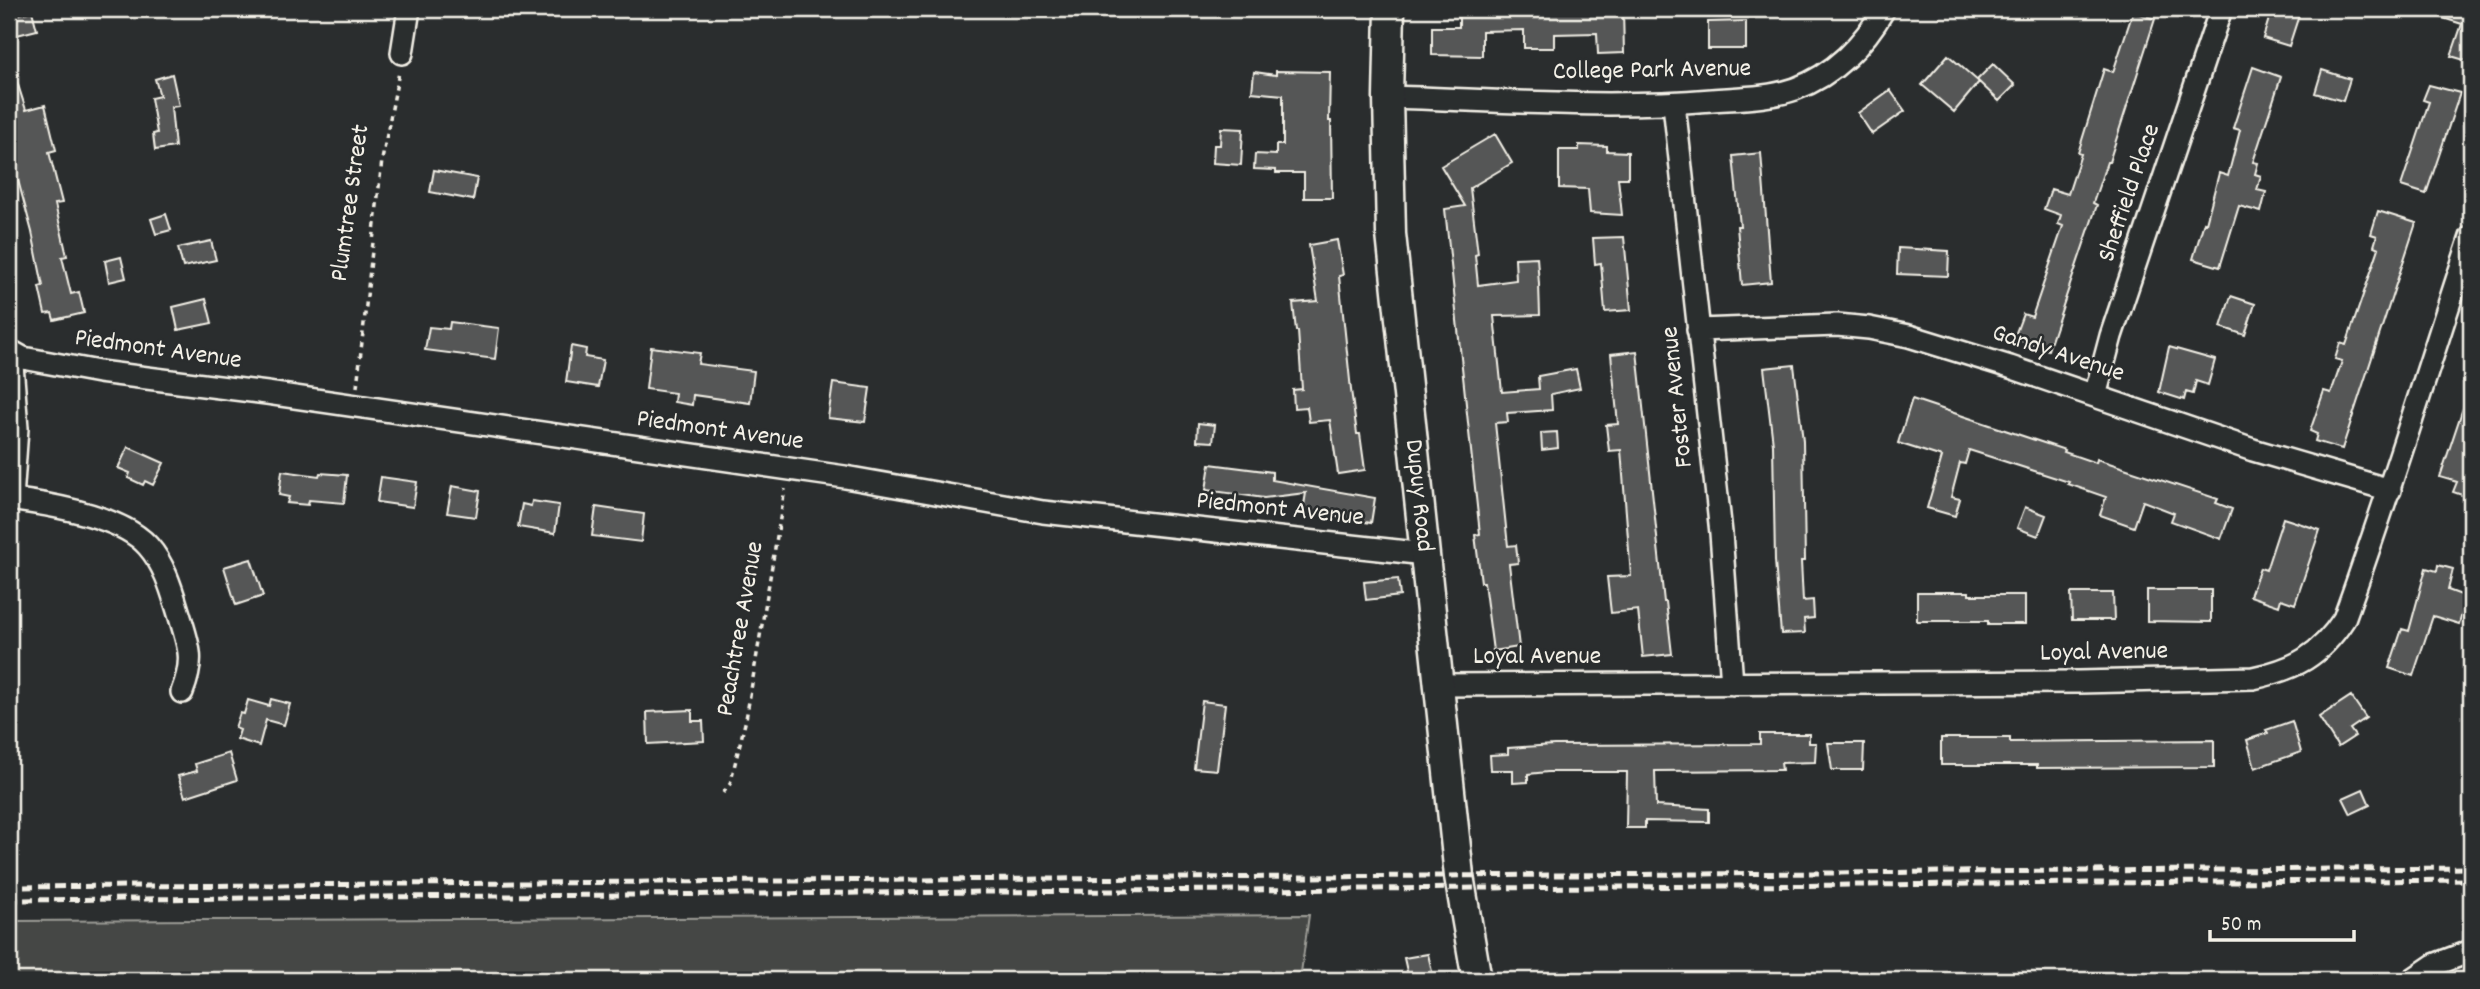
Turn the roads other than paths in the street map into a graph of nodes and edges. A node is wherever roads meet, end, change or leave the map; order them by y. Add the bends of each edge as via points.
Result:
1 (409, 9) edge
2 (1390, 9) edge
3 (1884, 9) edge
4 (2221, 9) edge
5 (402, 53) road end
6 (1388, 97) junction
7 (1674, 104) junction
8 (2471, 237) edge
9 (1698, 330) junction
10 (10, 351) edge
11 (2095, 396) junction
12 (2390, 490) junction
13 (10, 499) edge
14 (1425, 554) junction
15 (1732, 684) junction
16 (1439, 685) junction
17 (182, 692) dead end
18 (2471, 951) edge
19 (1477, 980) edge
20 (2412, 980) edge

1 - 5 street
2 - 6 street, Dupuy Road
3 - 7 street, College Park Avenue via 1860,45 1841,63 1796,89
4 - 11 street, Sheffield Place
6 - 7 street, College Park Avenue
6 - 14 street, Dupuy Road via 1391,234
7 - 9 street, Foster Avenue
8 - 12 street, Loyal Avenue
9 - 11 street, Gandy Avenue via 1824,325 1869,328 1909,336
9 - 15 street, Foster Avenue
10 - 13 street via 17,428
10 - 14 street, Piedmont Avenue via 23,358 99,372 788,469 1043,512
11 - 12 street, Gandy Avenue
12 - 15 street, Loyal Avenue via 2344,619 2319,650 2280,673 2253,678 2079,682
13 - 17 street via 101,518 148,546 172,588 189,650 190,672
14 - 16 street, Dupuy Road
15 - 16 street, Loyal Avenue
16 - 19 street, Dupuy Road via 1459,876
18 - 20 street via 2434,965

